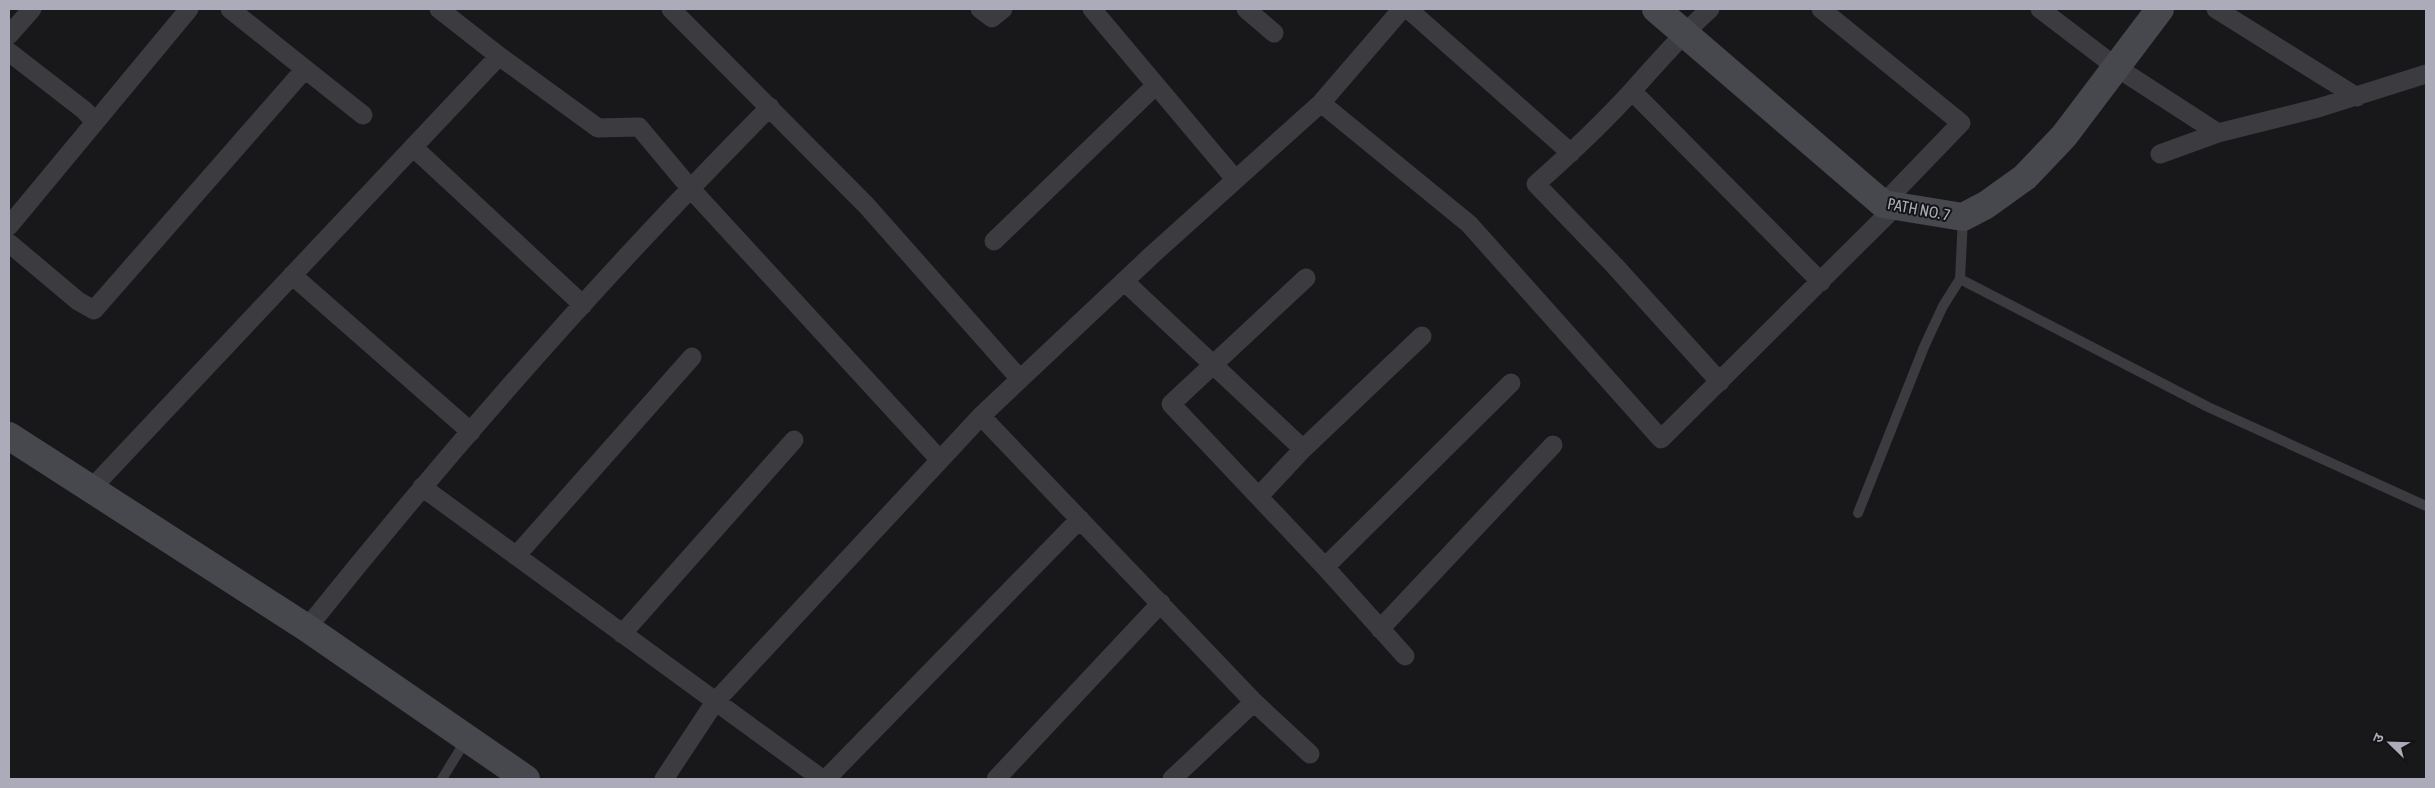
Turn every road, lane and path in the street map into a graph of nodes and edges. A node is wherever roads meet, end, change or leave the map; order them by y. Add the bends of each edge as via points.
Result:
1 (32, 9) edge
2 (189, 9) edge
3 (230, 9) edge
4 (439, 9) edge
5 (671, 9) edge
6 (980, 9) edge
7 (1003, 9) edge
8 (1092, 9) edge
9 (1402, 9) edge
10 (1408, 9) edge
11 (1656, 9) edge
12 (1710, 9) edge
13 (1821, 9) edge
14 (2040, 9) edge
15 (2160, 9) edge
16 (2216, 9) edge
17 (1252, 11) edge
18 (1274, 33) dead end
19 (1683, 33) junction
20 (9, 36) edge
21 (9, 52) edge
22 (499, 56) junction
23 (2116, 67) junction
24 (304, 69) junction
25 (2426, 74) edge
26 (1155, 86) junction
27 (1632, 91) junction
28 (2356, 97) junction
29 (1321, 103) junction
30 (770, 107) junction
31 (363, 115) dead end
32 (95, 122) junction
33 (2218, 133) junction
34 (413, 147) junction
35 (1571, 153) junction
36 (2160, 154) dead end
37 (1236, 179) junction
38 (690, 188) junction
39 (1889, 205) junction
40 (1964, 217) junction
41 (9, 226) edge
42 (994, 241) dead end
43 (9, 243) edge
44 (292, 275) junction
45 (1306, 278) dead end
46 (1960, 279) junction
47 (1124, 281) junction
48 (1820, 282) junction
49 (583, 305) junction
50 (1422, 336) dead end
51 (692, 357) dead end
52 (1214, 364) junction
53 (1020, 379) junction
54 (1720, 382) junction
55 (1511, 383) dead end
56 (981, 416) junction
57 (471, 432) junction
58 (9, 436) edge
59 (794, 440) dead end
60 (1553, 446) dead end
61 (1303, 449) junction
62 (940, 460) junction
63 (422, 487) junction
64 (91, 489) junction
65 (1258, 496) junction
66 (2426, 506) edge
67 (1858, 513) dead end
68 (1080, 519) junction
69 (516, 556) junction
70 (1325, 567) junction
71 (1161, 603) junction
72 (307, 628) junction
73 (1380, 629) junction
74 (622, 634) junction
75 (1405, 656) dead end
76 (715, 702) junction
77 (1254, 702) junction
78 (466, 740) junction
79 (1310, 754) dead end
80 (442, 779) edge
81 (526, 779) edge
82 (664, 779) edge
83 (824, 779) edge
84 (996, 779) edge
85 (1172, 779) edge

1 - 20 street
2 - 32 street
3 - 24 street
4 - 22 street
5 - 30 street
6 - 7 street via 992,18
8 - 26 street
9 - 29 street
10 - 35 street
11 - 19 street, PATH NO. 7
12 - 19 street
13 - 39 street via 1961,123
14 - 23 street
15 - 23 street, PATH NO. 7
16 - 28 street
17 - 18 street
19 - 27 street
19 - 39 street, PATH NO. 7
21 - 32 street
22 - 34 street
22 - 38 street via 598,128 639,127
23 - 33 street
23 - 40 street, PATH NO. 7 via 2064,136 2025,177
24 - 31 street
24 - 43 street via 94,310 78,301
25 - 28 street
26 - 37 street
26 - 42 street
27 - 35 street
27 - 48 street
28 - 33 street
29 - 37 street
29 - 54 street via 1469,224 1661,439
30 - 38 street
30 - 53 street via 866,205
32 - 41 street
33 - 36 street
34 - 44 street
34 - 49 street
35 - 54 street via 1536,184
37 - 47 street
38 - 49 street
38 - 62 street
39 - 40 street, PATH NO. 7
39 - 48 street
40 - 46 lane
44 - 57 street
44 - 64 street
45 - 52 street
46 - 66 lane via 2208,407
46 - 67 lane via 1924,347
47 - 52 street
47 - 53 street
48 - 54 street
49 - 57 street
50 - 61 street
51 - 69 street
52 - 61 street
52 - 65 street via 1171,404
53 - 56 street
55 - 70 street
56 - 62 street
56 - 68 street
57 - 63 street
58 - 64 street
59 - 74 street
60 - 73 street
61 - 65 street
62 - 76 street
63 - 69 street
63 - 72 street
64 - 72 street
65 - 70 street
68 - 71 street
68 - 83 street
69 - 74 street
70 - 73 street
71 - 77 street
71 - 84 street
72 - 78 street
73 - 75 street
74 - 76 street
76 - 82 street
76 - 83 street
77 - 79 street
77 - 85 street
78 - 80 lane
78 - 81 street

